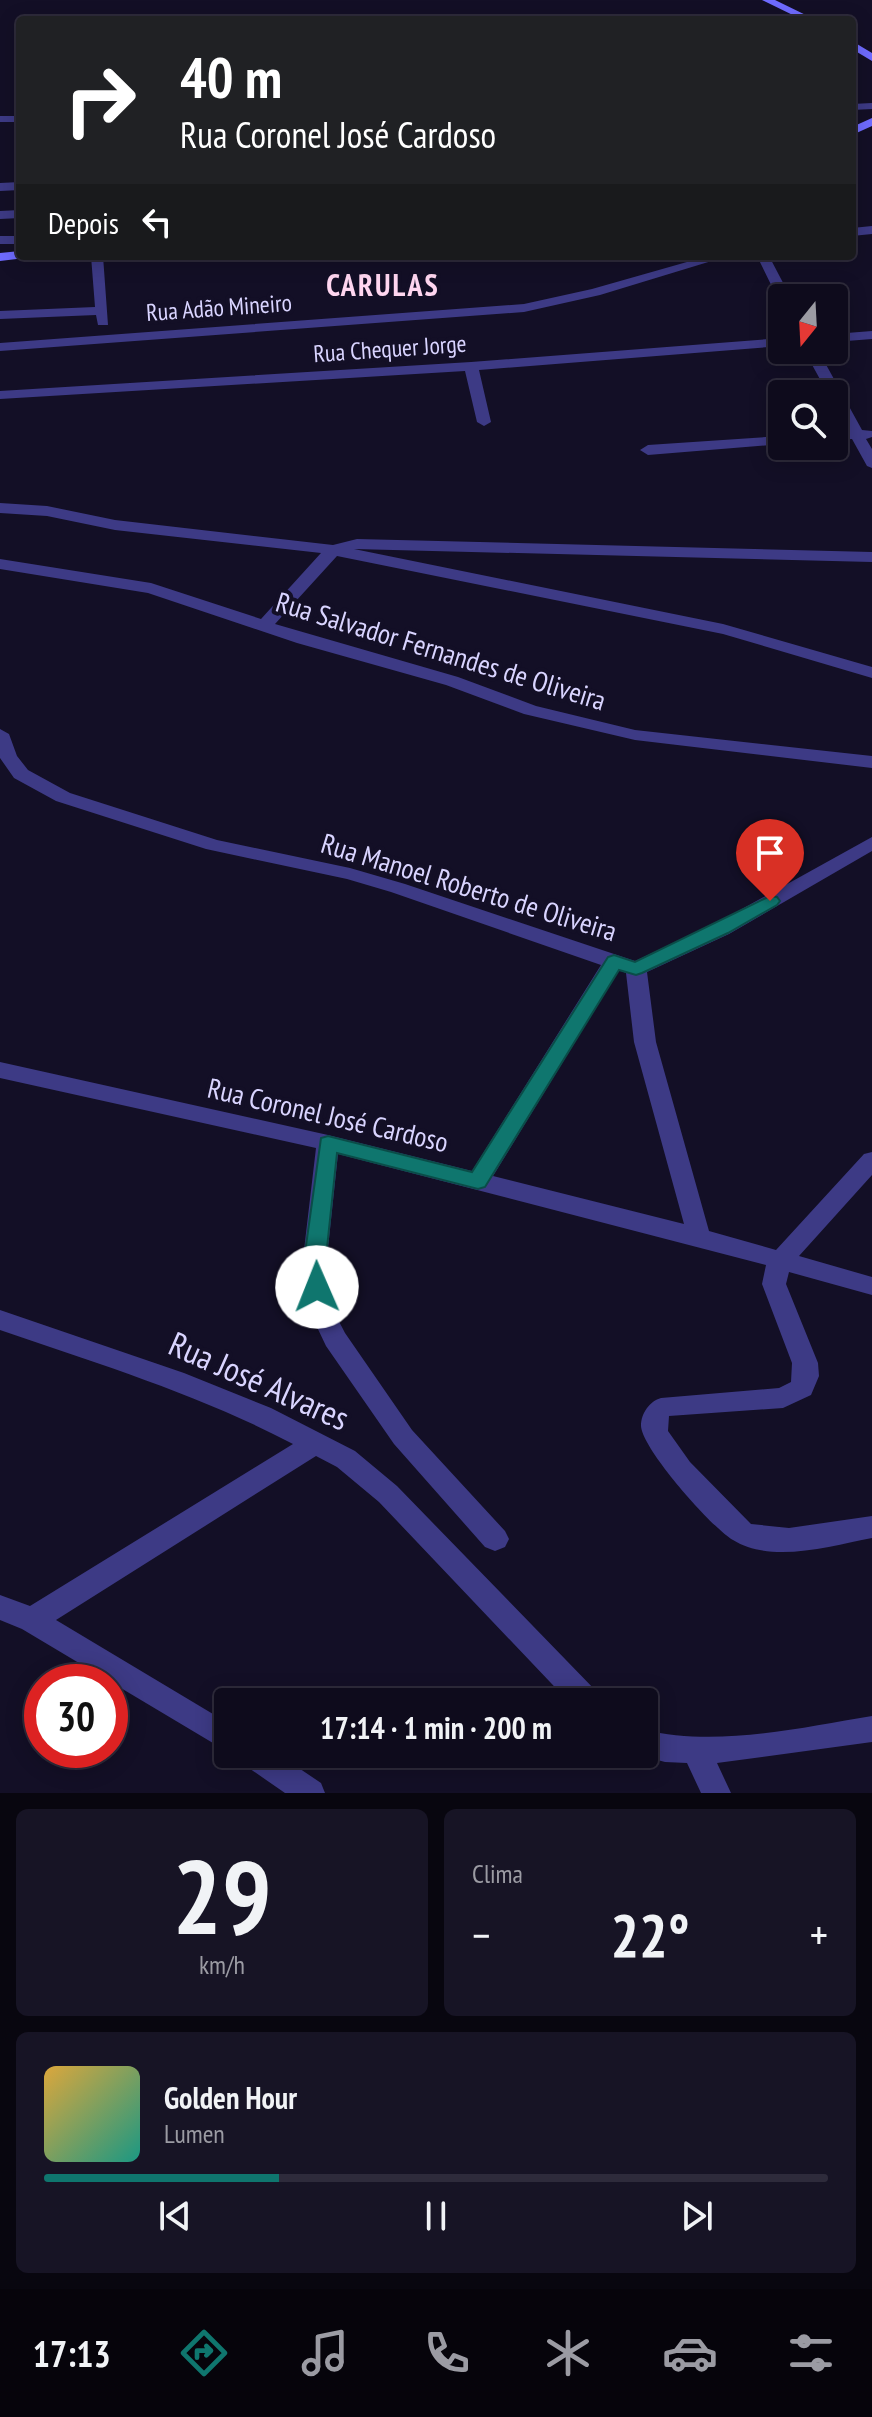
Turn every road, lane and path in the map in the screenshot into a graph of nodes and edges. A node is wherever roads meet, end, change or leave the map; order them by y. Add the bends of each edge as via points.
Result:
1 (767, 0) edge
2 (802, 16) edge
3 (97, 260) edge
4 (708, 260) edge
5 (765, 260) edge
6 (777, 284) edge
7 (101, 311) junction
8 (0, 315) edge
9 (872, 335) edge
10 (848, 337) edge
11 (106, 338) junction
12 (768, 343) edge
13 (0, 347) edge
14 (820, 364) edge
15 (471, 366) junction
16 (0, 395) edge
17 (484, 422) dead end
18 (864, 434) edge
19 (768, 441) edge
20 (648, 450) dead end
21 (872, 463) edge
22 (0, 508) edge
23 (333, 550) junction
24 (872, 557) edge
25 (0, 564) edge
26 (265, 625) junction
27 (872, 673) edge
28 (0, 734) edge
29 (872, 762) edge
30 (872, 843) edge
31 (625, 965) junction
32 (0, 1070) edge
33 (328, 1143) junction
34 (872, 1160) edge
35 (478, 1181) junction
36 (699, 1237) junction
37 (779, 1262) junction
38 (872, 1286) edge
39 (0, 1320) edge
40 (314, 1444) junction
41 (872, 1527) edge
42 (495, 1539) dead end
43 (0, 1607) edge
44 (32, 1620) junction
45 (575, 1688) edge
46 (872, 1729) edge
47 (214, 1730) edge
48 (658, 1746) edge
49 (696, 1750) junction
50 (273, 1768) edge
51 (310, 1793) edge
52 (716, 1793) edge

1 - 2 main road
3 - 7 street
4 - 11 street, Rua Adão Mineiro via 524,308
5 - 6 street
7 - 8 street
7 - 11 street
9 - 10 street
11 - 13 street, Rua Adão Mineiro
12 - 15 street, Rua Chequer Jorge
14 - 18 street
15 - 16 street, Rua Chequer Jorge
15 - 17 street
18 - 21 street
19 - 20 street
22 - 23 street
23 - 24 street via 357,544
23 - 26 street
23 - 27 street via 723,629
25 - 26 street, Rua Salvador Fernandes de Oliveira via 151,588
26 - 29 street, Rua Salvador Fernandes de Oliveira via 530,710 635,735
28 - 31 street, Rua Manoel Roberto de Oliveira via 21,774 63,797 213,845 398,888
30 - 31 street via 722,929
31 - 35 street
31 - 36 street, Rua Manoel Roberto de Oliveira
32 - 33 street, Rua Coronel José Cardoso
33 - 35 street, Rua Coronel José Cardoso
33 - 42 street via 314,1267 319,1306 335,1339 403,1437
34 - 37 street
35 - 36 street, Rua Coronel José Cardoso
36 - 37 street, Rua Coronel José Cardoso
37 - 38 street, Rua Coronel José Cardoso
37 - 41 street via 774,1284 805,1363 802,1388 783,1398 661,1408 655,1430 665,1448 742,1532 758,1539 781,1539
39 - 40 street, Rua José Alvares via 175,1380 262,1415
40 - 44 street
40 - 45 street, Rua José Alvares via 346,1459 388,1494
43 - 44 street
44 - 47 street
46 - 49 street
48 - 49 street
49 - 52 street
50 - 51 street

